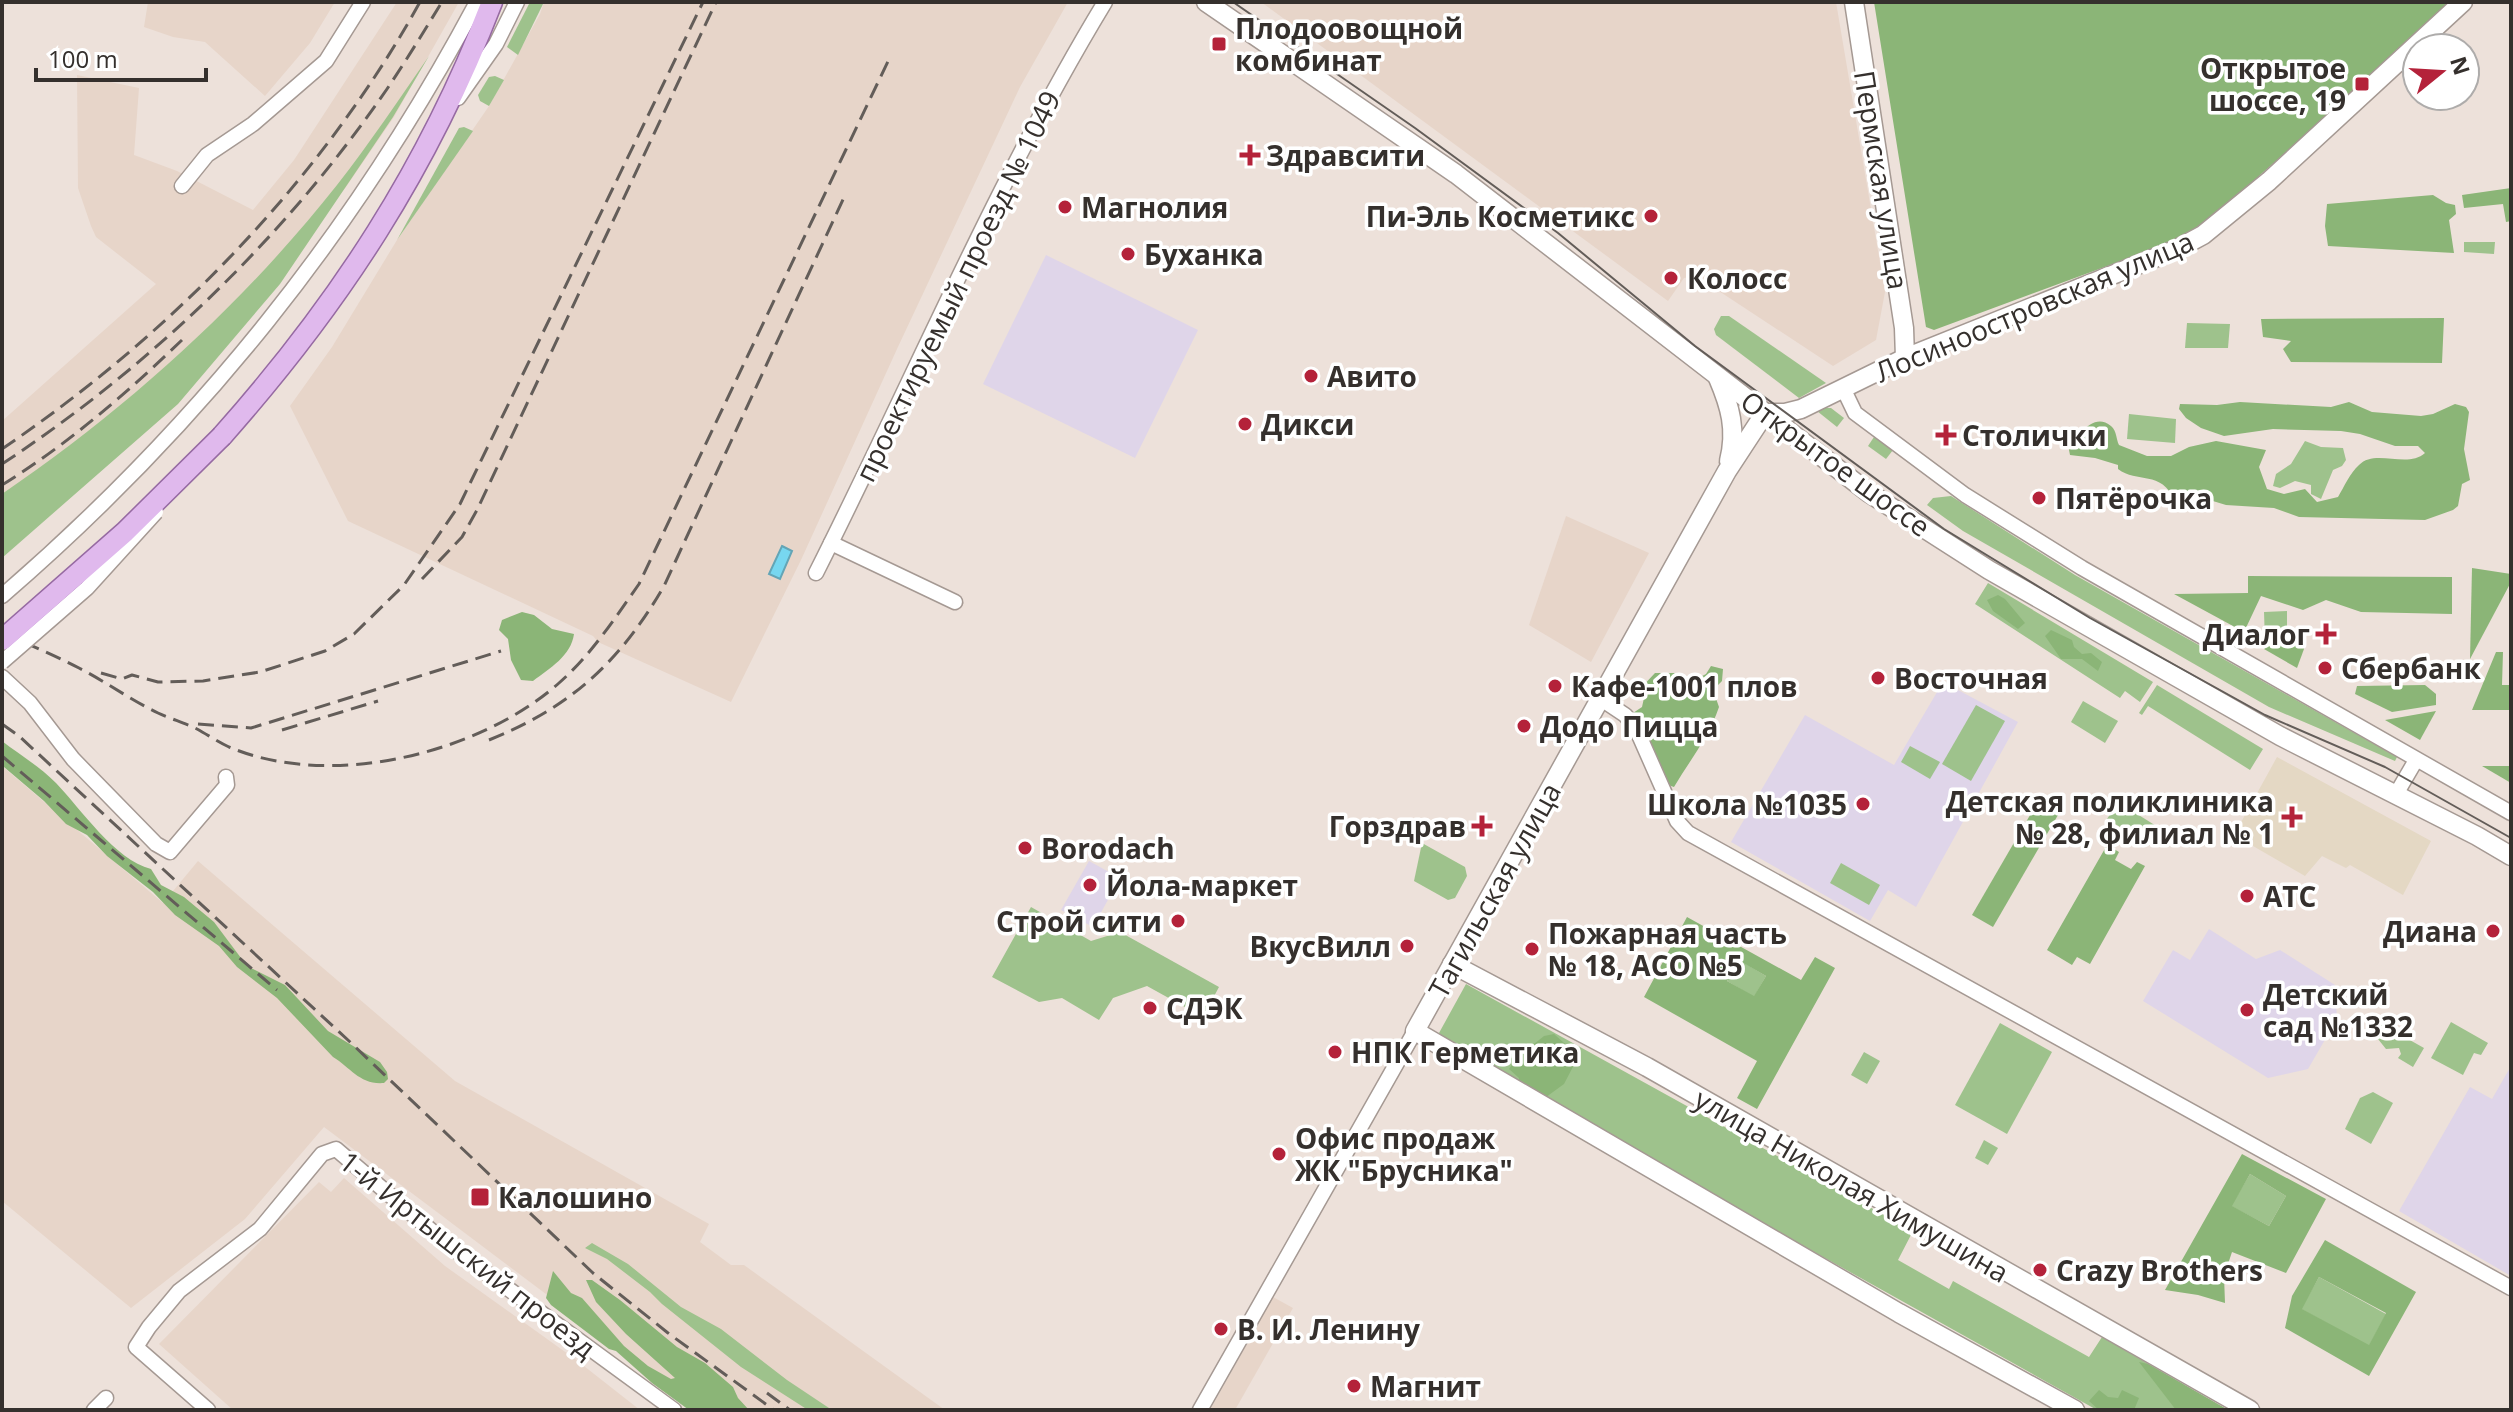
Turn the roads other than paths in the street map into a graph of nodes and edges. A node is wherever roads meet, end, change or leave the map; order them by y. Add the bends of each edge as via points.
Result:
1 (363, 2) edge
2 (477, 2) edge
3 (492, 2) edge
4 (517, 2) edge
5 (1105, 2) edge
6 (1206, 2) edge
7 (1854, 2) edge
8 (2463, 2) edge
9 (438, 128) junction
10 (182, 186) dead end
11 (1905, 358) junction
12 (1718, 378) junction
13 (1843, 388) junction
14 (1765, 413) junction
15 (1727, 471) junction
16 (179, 481) junction
17 (831, 543) junction
18 (816, 573) dead end
19 (2, 596) edge
20 (955, 602) dead end
21 (2, 640) edge
22 (2, 662) edge
23 (2, 677) edge
24 (1601, 699) junction
25 (2416, 760) junction
26 (226, 777) dead end
27 (2395, 796) junction
28 (2511, 813) edge
29 (2511, 856) edge
30 (1452, 964) junction
31 (1415, 1031) junction
32 (2511, 1288) edge
33 (106, 1398) dead end
34 (94, 1410) edge
35 (208, 1410) edge
36 (674, 1410) edge
37 (1200, 1410) edge
38 (2075, 1410) edge
39 (2250, 1410) edge

1 - 10 street via 326,61 253,124 207,155
2 - 19 street via 362,196 258,336 107,501
3 - 9 main road
4 - 9 street via 496,44
5 - 17 street, проектируемый проезд № 1049 via 1008,173
6 - 12 main road, Открытое шоссе via 1456,174
7 - 11 main road, Пермская улица
8 - 11 main road, Лосиноостровская улица via 2203,235
9 - 16 main road, bridge via 333,300 285,363
11 - 13 main road, Лосиноостровская улица
12 - 14 main road, Открытое шоссе
12 - 15 main road via 1734,429
13 - 14 main road, Лосиноостровская улица via 1789,413
13 - 25 street via 1855,413 1965,495
14 - 15 main road, Тагильская улица
14 - 27 main road, Открытое шоссе via 1869,493 1989,570
15 - 24 main road, Тагильская улица
16 - 21 main road, bridge
16 - 22 street, bridge via 145,527 87,588
17 - 18 street, проектируемый проезд № 1049
17 - 20 street
23 - 26 street via 30,703 73,759 170,852 227,785
24 - 30 main road, Тагильская улица
24 - 32 street via 1635,726 1677,821 1688,833
25 - 27 street
25 - 28 street
27 - 29 main road, Открытое шоссе
30 - 31 main road, Тагильская улица
30 - 39 main road, улица Николая Химушина via 1673,1082
31 - 37 street, Тагильская улица
31 - 38 main road
33 - 34 street
35 - 36 street, 1-й Иртышский проезд via 136,1347 179,1291 260,1229 322,1154 336,1149 447,1244

